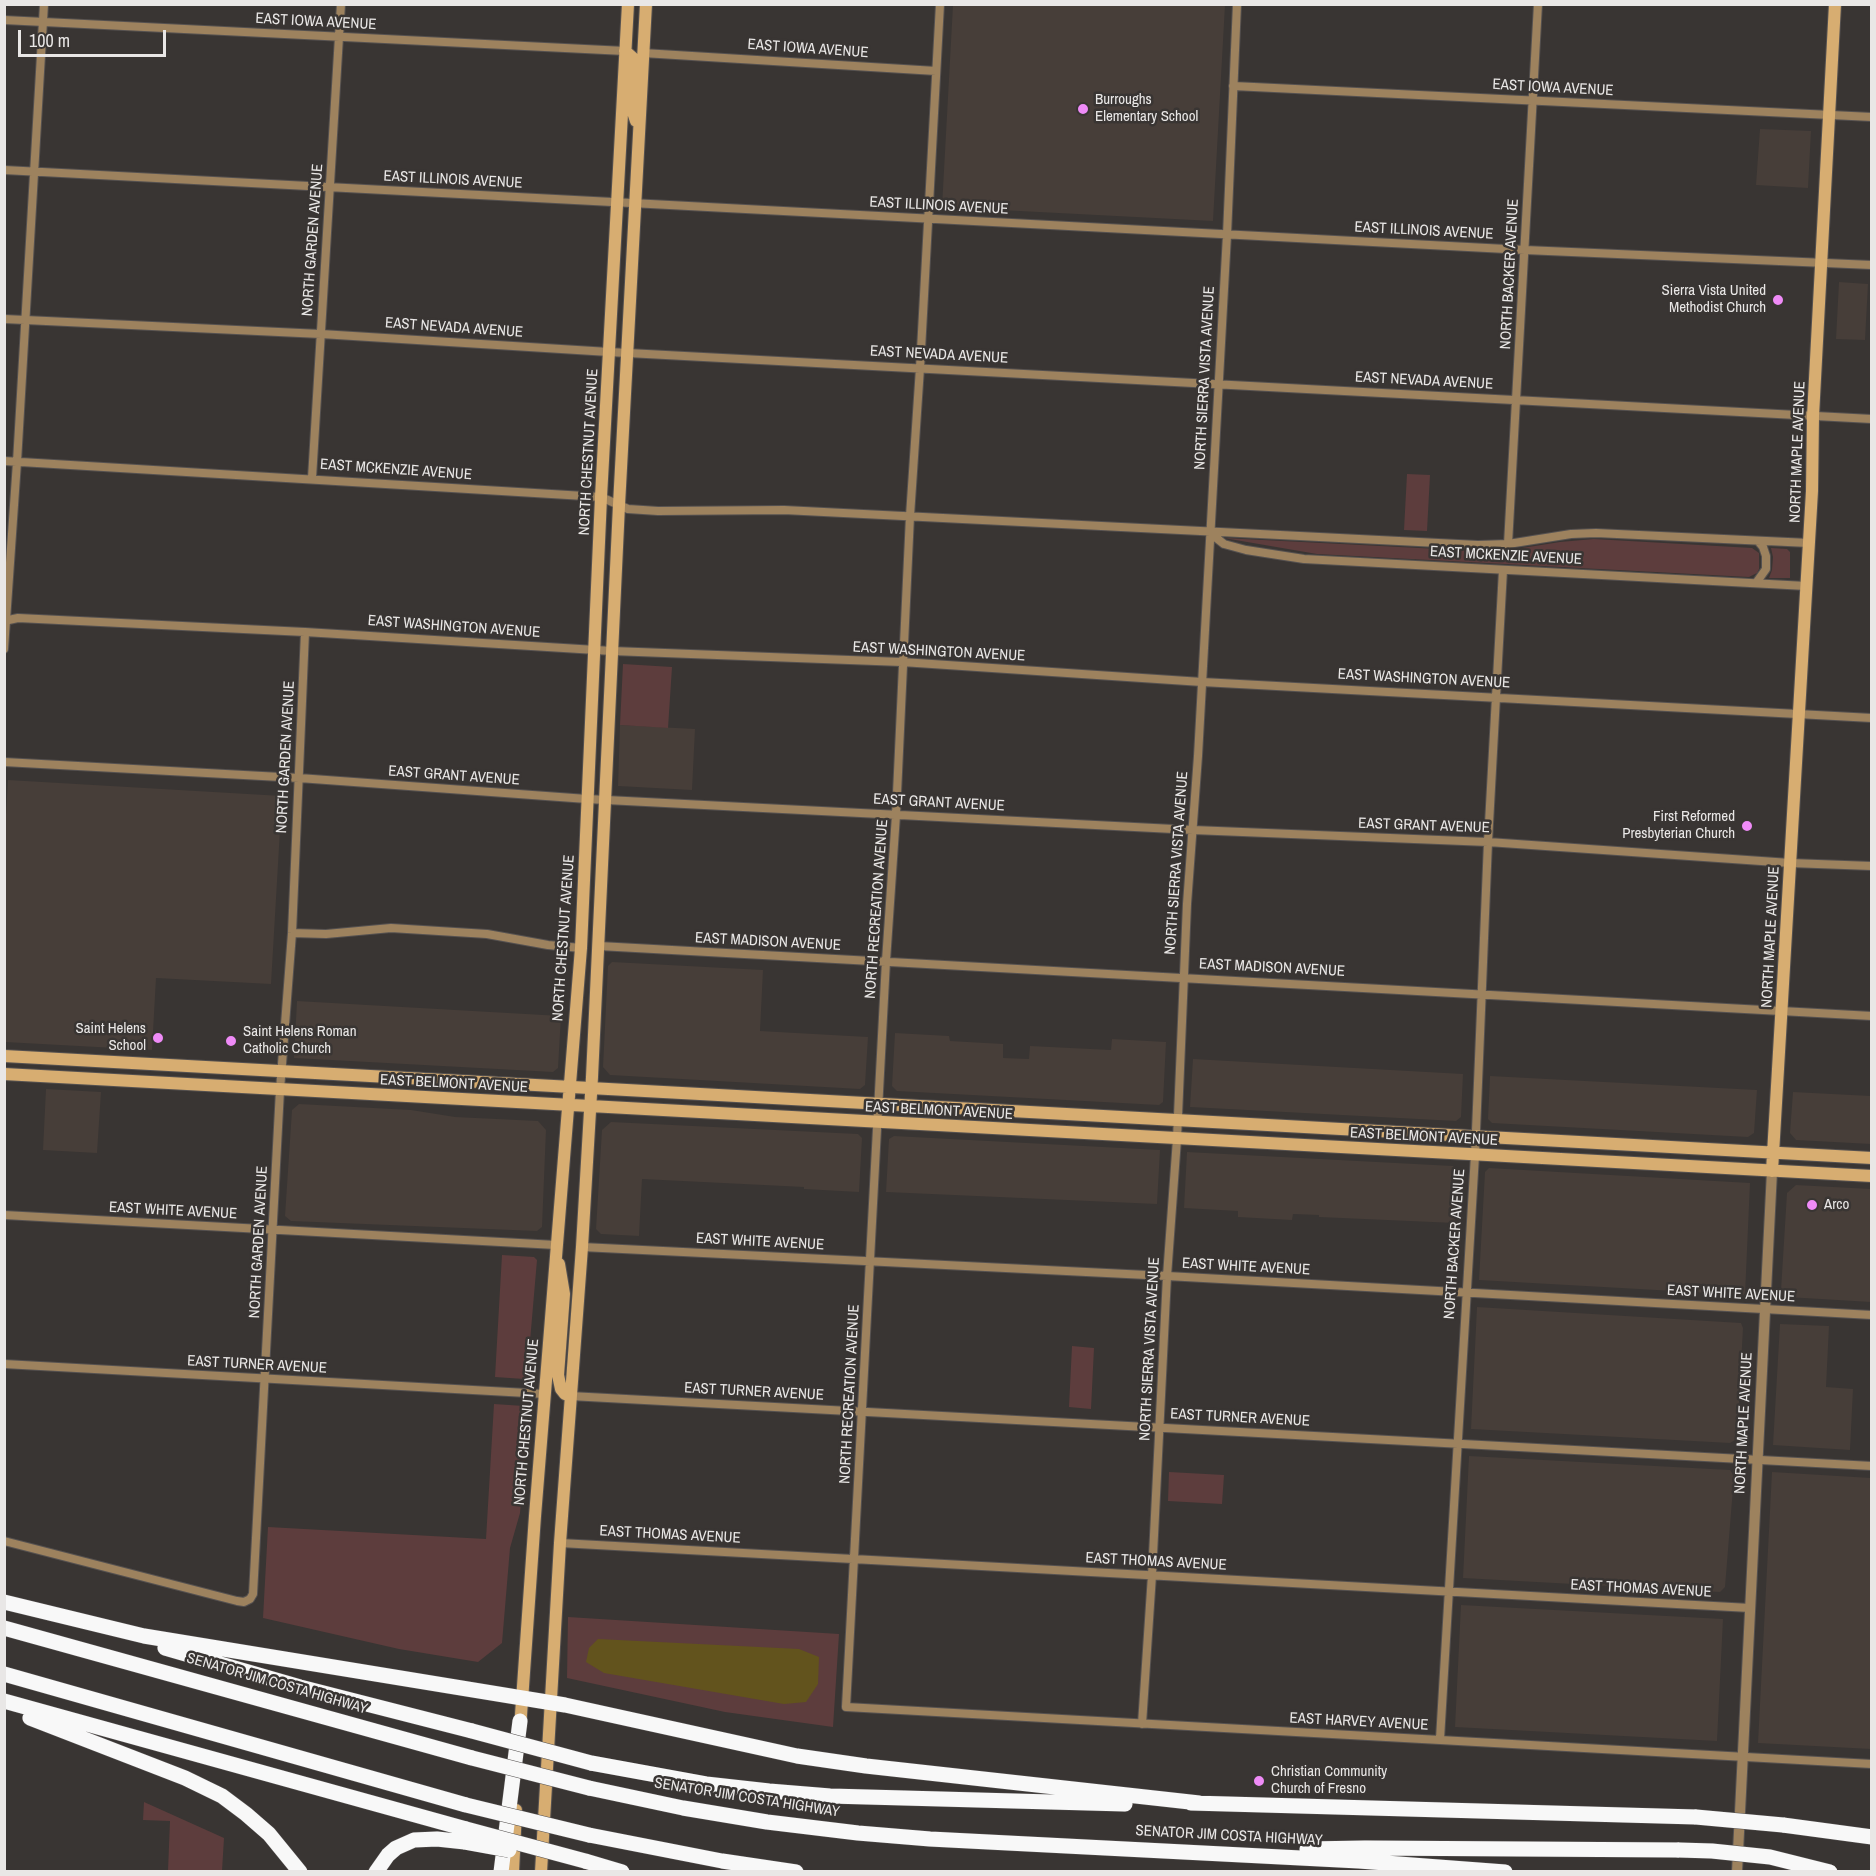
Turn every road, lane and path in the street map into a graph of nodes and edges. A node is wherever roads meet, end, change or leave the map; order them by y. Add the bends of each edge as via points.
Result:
1 (44, 4) edge
2 (341, 4) edge
3 (628, 4) edge
4 (646, 4) edge
5 (940, 4) edge
6 (1238, 4) edge
7 (1538, 4) edge
8 (1835, 4) edge
9 (4, 20) edge
10 (43, 22) junction
11 (339, 37) junction
12 (625, 51) junction
13 (643, 53) junction
14 (936, 71) junction
15 (1233, 86) junction
16 (1534, 100) junction
17 (1828, 115) junction
18 (1872, 117) edge
19 (639, 128) junction
20 (4, 170) edge
21 (34, 171) junction
22 (331, 186) junction
23 (617, 203) junction
24 (636, 204) junction
25 (929, 220) junction
26 (1227, 235) junction
27 (1525, 250) junction
28 (1823, 262) junction
29 (1872, 265) edge
30 (4, 319) edge
31 (25, 320) junction
32 (321, 334) junction
33 (609, 352) junction
34 (628, 353) junction
35 (920, 368) junction
36 (1219, 384) junction
37 (1517, 399) junction
38 (1813, 416) junction
39 (1872, 419) edge
40 (4, 461) edge
41 (17, 462) junction
42 (312, 478) junction
43 (4, 483) edge
44 (15, 484) junction
45 (601, 496) junction
46 (619, 505) junction
47 (910, 516) junction
48 (1210, 533) junction
49 (1758, 541) junction
50 (1809, 543) junction
51 (1508, 544) junction
52 (1503, 570) junction
53 (1756, 583) junction
54 (1806, 586) junction
55 (6, 620) edge
56 (305, 632) junction
57 (4, 649) edge
58 (594, 650) junction
59 (612, 651) junction
60 (902, 662) junction
61 (1202, 682) junction
62 (1495, 696) junction
63 (1799, 714) junction
64 (1872, 718) edge
65 (4, 762) edge
66 (298, 778) junction
67 (587, 799) junction
68 (605, 799) junction
69 (896, 815) junction
70 (1193, 830) junction
71 (1488, 842) junction
72 (1790, 863) junction
73 (1872, 866) edge
74 (291, 933) junction
75 (599, 946) junction
76 (581, 948) junction
77 (886, 961) junction
78 (1184, 977) junction
79 (1482, 993) junction
80 (1781, 1011) junction
81 (1872, 1016) edge
82 (4, 1056) edge
83 (281, 1071) junction
84 (4, 1074) edge
85 (569, 1087) junction
86 (591, 1088) junction
87 (280, 1090) junction
88 (879, 1103) junction
89 (567, 1105) junction
90 (590, 1106) junction
91 (1177, 1120) junction
92 (878, 1122) junction
93 (1474, 1136) junction
94 (1177, 1139) junction
95 (1773, 1152) junction
96 (1474, 1155) junction
97 (1872, 1158) edge
98 (1772, 1171) junction
99 (1872, 1176) edge
100 (4, 1215) edge
101 (273, 1230) junction
102 (556, 1245) junction
103 (582, 1247) junction
104 (870, 1261) junction
105 (1167, 1276) junction
106 (1465, 1293) junction
107 (1765, 1310) junction
108 (1872, 1315) edge
109 (4, 1365) edge
110 (265, 1379) junction
111 (545, 1394) junction
112 (570, 1396) junction
113 (862, 1411) junction
114 (1159, 1427) junction
115 (1456, 1443) junction
116 (1758, 1460) junction
117 (1872, 1466) edge
118 (4, 1541) edge
119 (560, 1543) junction
120 (855, 1559) junction
121 (1152, 1575) junction
122 (1450, 1592) junction
123 (4, 1602) edge
124 (1750, 1608) junction
125 (72, 1620) junction
126 (4, 1628) edge
127 (4, 1674) edge
128 (522, 1698) junction
129 (4, 1701) edge
130 (550, 1703) junction
131 (846, 1707) joint
132 (4, 1709) edge
133 (520, 1721) junction
134 (1142, 1724) junction
135 (1440, 1739) junction
136 (1742, 1758) junction
137 (1872, 1764) edge
138 (1199, 1803) junction
139 (465, 1835) junction
140 (1872, 1835) edge
141 (1198, 1853) junction
142 (590, 1867) edge
143 (300, 1872) edge
144 (376, 1872) edge
145 (501, 1872) edge
146 (513, 1872) edge
147 (541, 1872) edge
148 (622, 1872) edge
149 (796, 1872) edge
150 (1504, 1872) edge
151 (1737, 1872) edge
152 (1830, 1872) edge

1 - 10 street
2 - 11 street, NORTH GARDEN AVENUE
3 - 12 main road, NORTH CHESTNUT AVENUE
4 - 13 main road
5 - 14 street, NORTH RECREATION AVENUE
6 - 15 street, NORTH SIERRA VISTA AVENUE
7 - 16 street, NORTH BACKER AVENUE
8 - 17 main road, NORTH MAPLE AVENUE
9 - 10 street, EAST IOWA AVENUE
10 - 11 street, EAST IOWA AVENUE
10 - 21 street
11 - 12 street, EAST IOWA AVENUE
11 - 22 street, NORTH GARDEN AVENUE
12 - 19 main road via 633,58 632,109
12 - 23 main road, NORTH CHESTNUT AVENUE
13 - 14 street, EAST IOWA AVENUE
13 - 19 main road
14 - 25 street, NORTH RECREATION AVENUE
15 - 16 street, EAST IOWA AVENUE
15 - 26 street, NORTH SIERRA VISTA AVENUE
16 - 17 street, EAST IOWA AVENUE
16 - 27 street, NORTH BACKER AVENUE
17 - 18 street, EAST IOWA AVENUE
17 - 28 main road, NORTH MAPLE AVENUE
19 - 24 main road
20 - 21 street, EAST ILLINOIS AVENUE
21 - 22 street, EAST ILLINOIS AVENUE
21 - 31 street
22 - 23 street, EAST ILLINOIS AVENUE
22 - 32 street, NORTH GARDEN AVENUE
23 - 24 street, EAST ILLINOIS AVENUE
23 - 33 main road, NORTH CHESTNUT AVENUE
24 - 25 street, EAST ILLINOIS AVENUE
24 - 34 main road
25 - 26 street, EAST ILLINOIS AVENUE
25 - 35 street, NORTH RECREATION AVENUE
26 - 27 street, EAST ILLINOIS AVENUE
26 - 36 street, NORTH SIERRA VISTA AVENUE
27 - 28 street, EAST ILLINOIS AVENUE
27 - 37 street, NORTH BACKER AVENUE
28 - 29 street, EAST ILLINOIS AVENUE
28 - 38 main road, NORTH MAPLE AVENUE
30 - 31 street, EAST NEVADA AVENUE
31 - 32 street, EAST NEVADA AVENUE
31 - 41 street
32 - 33 street, EAST NEVADA AVENUE
32 - 42 street, NORTH GARDEN AVENUE
33 - 34 street, EAST NEVADA AVENUE
33 - 45 main road, NORTH CHESTNUT AVENUE
34 - 35 street, EAST NEVADA AVENUE
34 - 46 main road
35 - 36 street, EAST NEVADA AVENUE
35 - 47 street, NORTH RECREATION AVENUE
36 - 37 street, EAST NEVADA AVENUE
36 - 48 street, NORTH SIERRA VISTA AVENUE
37 - 38 street, EAST NEVADA AVENUE
37 - 51 street, NORTH BACKER AVENUE
38 - 39 street, EAST NEVADA AVENUE
38 - 50 main road, NORTH MAPLE AVENUE
40 - 41 street, EAST MCKENZIE AVENUE
41 - 42 street, EAST MCKENZIE AVENUE
41 - 44 street
42 - 45 street, EAST MCKENZIE AVENUE
43 - 44 street
44 - 55 street
45 - 46 street, EAST MCKENZIE AVENUE
45 - 58 main road, NORTH CHESTNUT AVENUE
46 - 47 street, EAST MCKENZIE AVENUE via 658,511 783,510
46 - 59 main road
47 - 48 street, EAST MCKENZIE AVENUE
47 - 60 street, NORTH RECREATION AVENUE
48 - 51 street, EAST MCKENZIE AVENUE
48 - 52 street, EAST MCKENZIE AVENUE via 1224,544 1305,559
48 - 61 street, NORTH SIERRA VISTA AVENUE
49 - 50 street, EAST MCKENZIE AVENUE
49 - 51 street, EAST MCKENZIE AVENUE via 1596,533
49 - 53 street via 1766,556 1766,569
50 - 54 main road, NORTH MAPLE AVENUE
52 - 53 street, EAST MCKENZIE AVENUE
52 - 62 street, NORTH BACKER AVENUE
53 - 54 street, EAST MCKENZIE AVENUE
54 - 63 main road, NORTH MAPLE AVENUE
55 - 56 street, EAST WASHINGTON AVENUE
55 - 57 street
56 - 58 street, EAST WASHINGTON AVENUE
56 - 66 street, NORTH GARDEN AVENUE
58 - 59 street, EAST WASHINGTON AVENUE
58 - 67 main road, NORTH CHESTNUT AVENUE
59 - 60 street, EAST WASHINGTON AVENUE
59 - 68 main road
60 - 61 street, EAST WASHINGTON AVENUE
60 - 69 street, NORTH RECREATION AVENUE
61 - 62 street, EAST WASHINGTON AVENUE
61 - 70 street, NORTH SIERRA VISTA AVENUE
62 - 63 street, EAST WASHINGTON AVENUE
62 - 71 street, NORTH BACKER AVENUE
63 - 64 street, EAST WASHINGTON AVENUE
63 - 72 main road, NORTH MAPLE AVENUE
65 - 66 street, EAST GRANT AVENUE
66 - 67 street, EAST GRANT AVENUE
66 - 74 street, NORTH GARDEN AVENUE
67 - 68 street, EAST GRANT AVENUE
67 - 76 main road, NORTH CHESTNUT AVENUE
68 - 69 street, EAST GRANT AVENUE
68 - 75 main road
69 - 70 street, EAST GRANT AVENUE
69 - 77 street, NORTH RECREATION AVENUE
70 - 71 street, EAST GRANT AVENUE
70 - 78 street, NORTH SIERRA VISTA AVENUE
71 - 72 street, EAST GRANT AVENUE
71 - 79 street, NORTH BACKER AVENUE
72 - 73 street, EAST GRANT AVENUE
72 - 80 main road, NORTH MAPLE AVENUE
74 - 76 street via 392,928 487,933
74 - 83 street, NORTH GARDEN AVENUE
75 - 77 street, EAST MADISON AVENUE
75 - 86 main road
76 - 85 main road, NORTH CHESTNUT AVENUE
77 - 78 street, EAST MADISON AVENUE
77 - 88 street, NORTH RECREATION AVENUE
78 - 79 street, EAST MADISON AVENUE
78 - 91 street, NORTH SIERRA VISTA AVENUE
79 - 80 street, EAST MADISON AVENUE
79 - 93 street, NORTH BACKER AVENUE
80 - 81 street, EAST MADISON AVENUE
80 - 95 main road, NORTH MAPLE AVENUE
82 - 83 main road, EAST BELMONT AVENUE
83 - 85 main road, EAST BELMONT AVENUE
83 - 87 street, NORTH GARDEN AVENUE
84 - 87 main road, EAST BELMONT AVENUE
85 - 86 main road, EAST BELMONT AVENUE
85 - 89 main road, NORTH CHESTNUT AVENUE
86 - 88 main road, EAST BELMONT AVENUE
86 - 90 main road
87 - 89 main road, EAST BELMONT AVENUE
87 - 101 street, NORTH GARDEN AVENUE
88 - 91 main road, EAST BELMONT AVENUE
88 - 92 street, NORTH RECREATION AVENUE
89 - 90 main road, EAST BELMONT AVENUE
89 - 102 main road, NORTH CHESTNUT AVENUE
90 - 92 main road, EAST BELMONT AVENUE
90 - 103 main road
91 - 93 main road, EAST BELMONT AVENUE
91 - 94 street, NORTH SIERRA VISTA AVENUE
92 - 94 main road, EAST BELMONT AVENUE
92 - 104 street, NORTH RECREATION AVENUE
93 - 95 main road, EAST BELMONT AVENUE
93 - 96 street, NORTH BACKER AVENUE
94 - 96 main road, EAST BELMONT AVENUE
94 - 105 street, NORTH SIERRA VISTA AVENUE
95 - 97 main road, EAST BELMONT AVENUE
95 - 98 main road, NORTH MAPLE AVENUE
96 - 98 main road, EAST BELMONT AVENUE
96 - 106 street, NORTH BACKER AVENUE
98 - 99 main road, EAST BELMONT AVENUE
98 - 107 street, NORTH MAPLE AVENUE
100 - 101 street, EAST WHITE AVENUE
101 - 102 street, EAST WHITE AVENUE
101 - 110 street, NORTH GARDEN AVENUE
102 - 111 main road, NORTH CHESTNUT AVENUE
102 - 112 main road via 564,1294 558,1375 561,1389
103 - 104 street, EAST WHITE AVENUE
103 - 112 main road
104 - 105 street, EAST WHITE AVENUE
104 - 113 street, NORTH RECREATION AVENUE
105 - 106 street, EAST WHITE AVENUE
105 - 114 street, NORTH SIERRA VISTA AVENUE
106 - 107 street, EAST WHITE AVENUE
106 - 115 street, NORTH BACKER AVENUE
107 - 108 street, EAST WHITE AVENUE
107 - 116 street, NORTH MAPLE AVENUE
109 - 110 street, EAST TURNER AVENUE
110 - 111 street, EAST TURNER AVENUE
110 - 118 street, NORTH GARDEN AVENUE via 254,1586 250,1599 237,1601
111 - 128 main road, NORTH CHESTNUT AVENUE
112 - 113 street, EAST TURNER AVENUE
112 - 119 main road
113 - 114 street, EAST TURNER AVENUE
113 - 120 street, NORTH RECREATION AVENUE
114 - 115 street, EAST TURNER AVENUE
114 - 121 street, NORTH SIERRA VISTA AVENUE
115 - 116 street, EAST TURNER AVENUE
115 - 122 street, NORTH BACKER AVENUE
116 - 117 street, EAST TURNER AVENUE
116 - 124 street, NORTH MAPLE AVENUE
119 - 120 street, EAST THOMAS AVENUE
119 - 130 main road
120 - 121 street, EAST THOMAS AVENUE
120 - 131 street, NORTH RECREATION AVENUE
121 - 122 street, EAST THOMAS AVENUE
121 - 134 street, NORTH SIERRA VISTA AVENUE
122 - 124 street, EAST THOMAS AVENUE
122 - 135 street, NORTH BACKER AVENUE
123 - 125 highway
124 - 136 street, NORTH MAPLE AVENUE
125 - 128 highway via 191,1644
125 - 138 highway, bridge via 300,1687 591,1763 706,1784 830,1796
126 - 141 highway, SENATOR JIM COSTA HIGHWAY, bridge via 472,1758 694,1810 858,1833
127 - 149 highway, bridge via 466,1805 589,1835
128 - 130 highway
128 - 133 main road, NORTH CHESTNUT AVENUE
129 - 139 highway
130 - 138 highway via 797,1756
130 - 147 main road
131 - 134 street, EAST HARVEY AVENUE
132 - 143 highway via 212,1791 257,1823
133 - 145 highway
133 - 146 main road, NORTH CHESTNUT AVENUE
134 - 135 street, EAST HARVEY AVENUE
135 - 136 street, EAST HARVEY AVENUE
136 - 137 street, EAST HARVEY AVENUE
136 - 151 street, NORTH MAPLE AVENUE
138 - 140 highway, bridge via 1696,1817
139 - 142 highway, bridge
139 - 144 highway via 414,1840 396,1848
141 - 150 highway, SENATOR JIM COSTA HIGHWAY
141 - 152 highway, bridge via 1365,1848 1679,1850 1770,1857
142 - 148 highway

